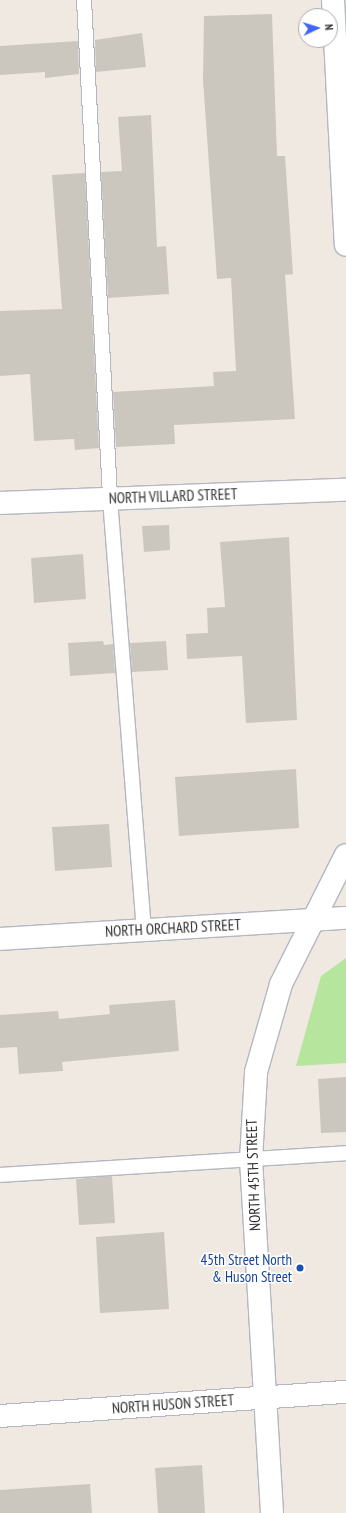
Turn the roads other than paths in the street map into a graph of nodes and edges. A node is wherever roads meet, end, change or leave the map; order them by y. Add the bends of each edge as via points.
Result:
1 (84, 0) edge
2 (333, 0) edge
3 (346, 245) edge
4 (346, 490) edge
5 (110, 499) junction
6 (0, 503) edge
7 (346, 855) edge
8 (346, 918) edge
9 (314, 921) junction
10 (144, 929) junction
11 (0, 939) edge
12 (346, 1153) edge
13 (251, 1160) junction
14 (0, 1176) edge
15 (346, 1392) edge
16 (264, 1398) junction
17 (0, 1416) edge
18 (272, 1513) edge

1 - 5 lane
2 - 3 street
4 - 5 street, NORTH VILLARD STREET
5 - 6 street, NORTH VILLARD STREET
5 - 10 lane
7 - 9 street, NORTH 45TH STREET
8 - 9 street, NORTH ORCHARD STREET
9 - 10 street, NORTH ORCHARD STREET
9 - 13 street, NORTH 45TH STREET via 281,984 266,1027 255,1078
10 - 11 street, NORTH ORCHARD STREET
12 - 13 lane
13 - 14 lane
13 - 16 street, NORTH 45TH STREET
15 - 16 street, NORTH HUSON STREET
16 - 17 street, NORTH HUSON STREET
16 - 18 street, NORTH 45TH STREET

